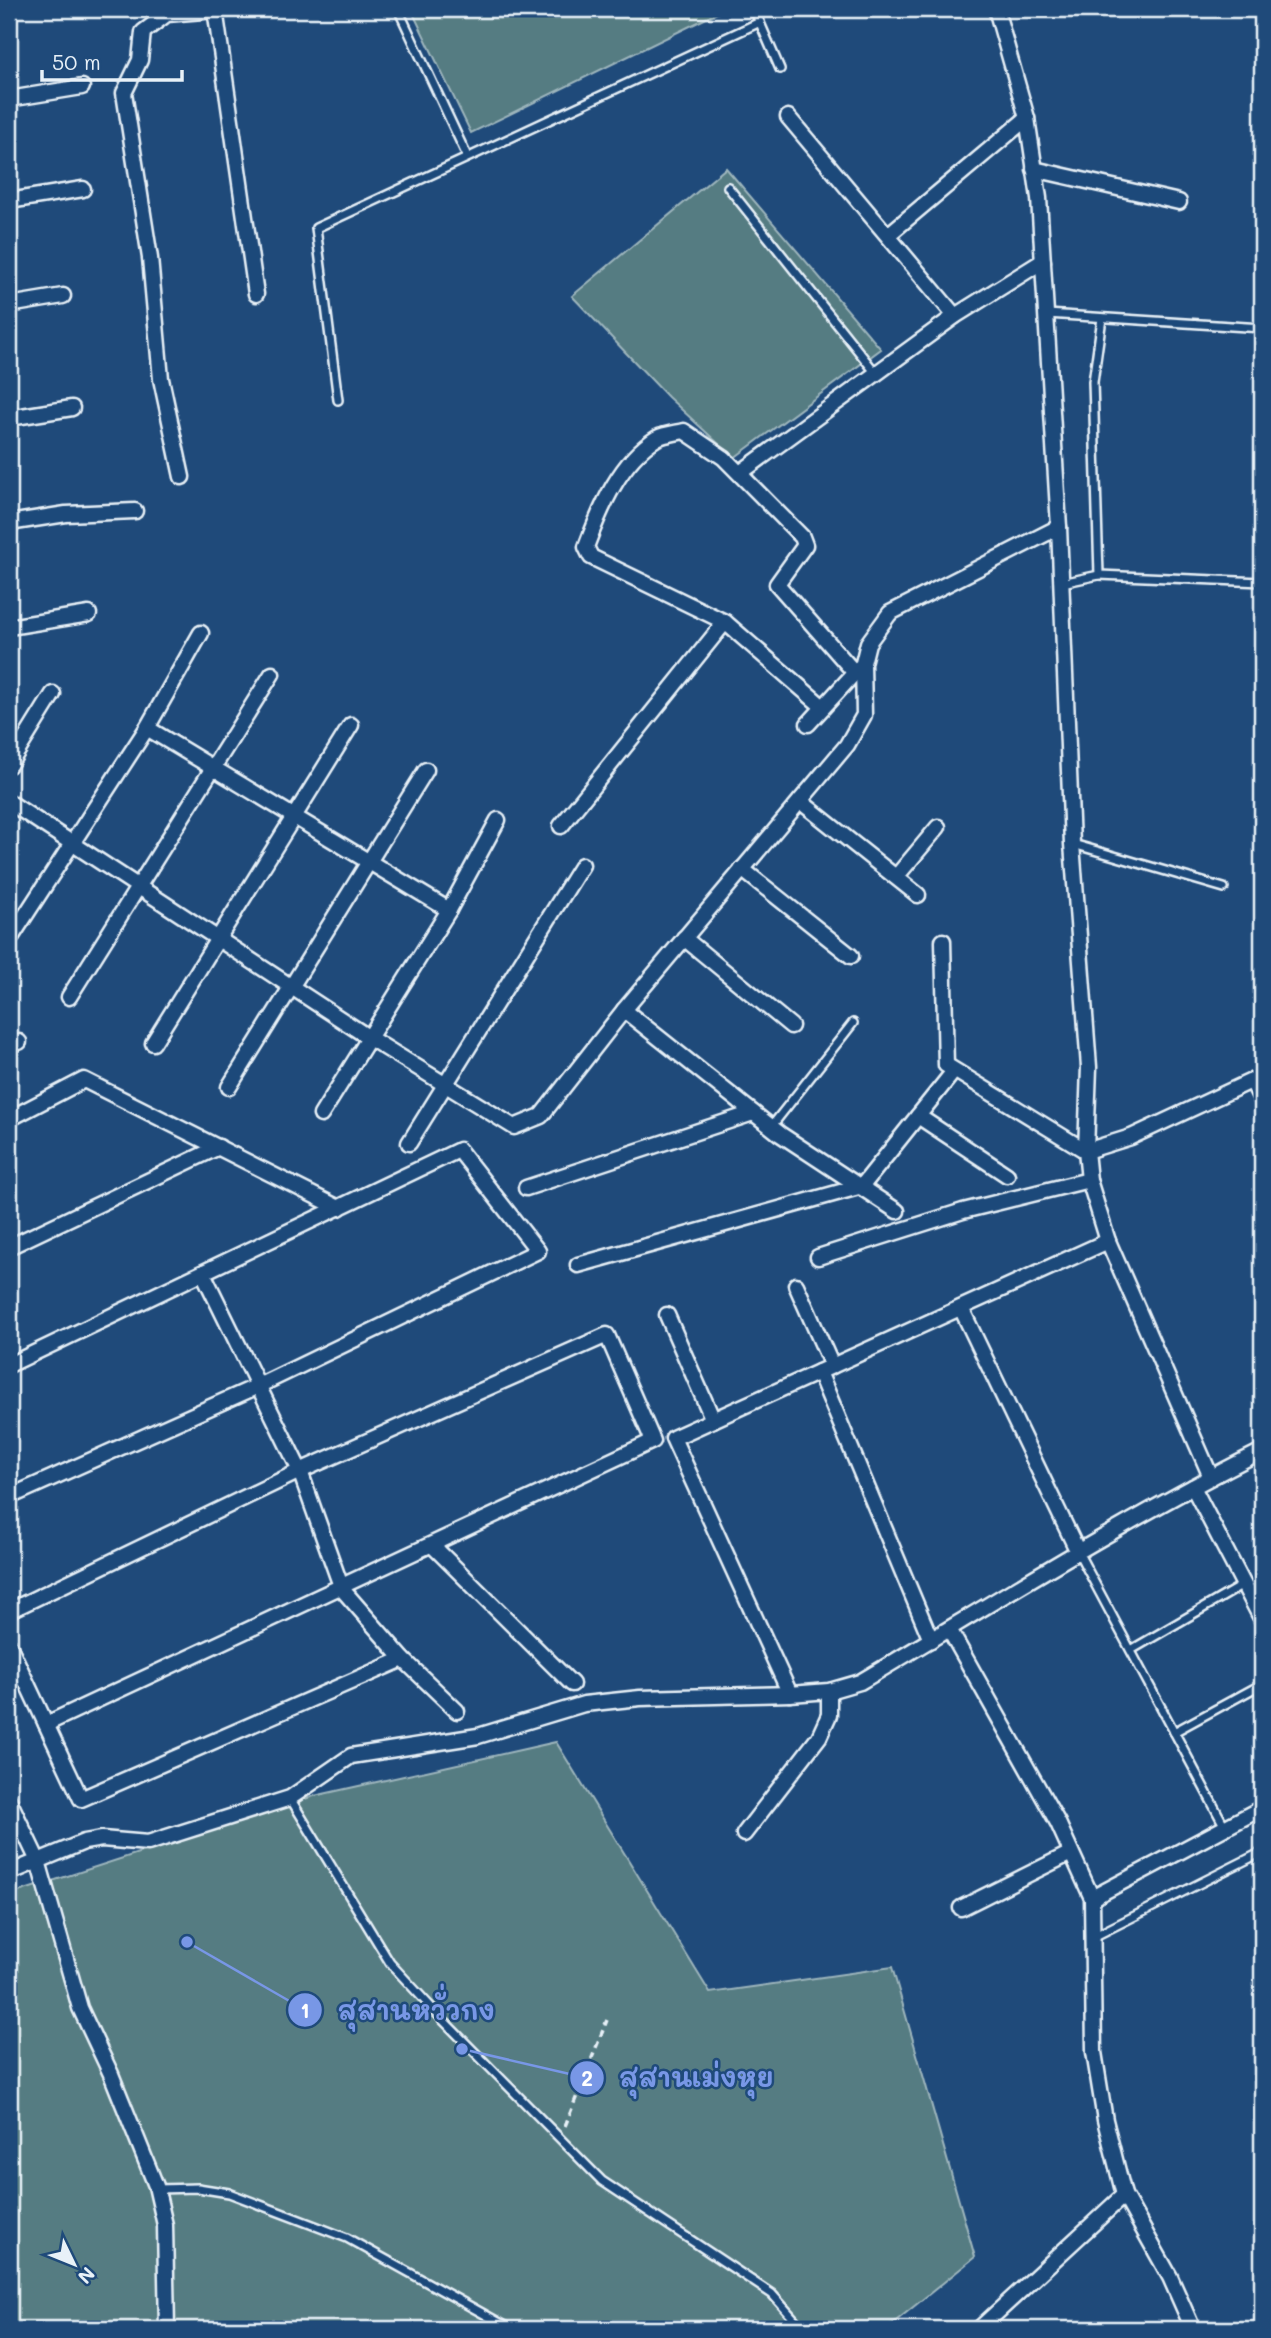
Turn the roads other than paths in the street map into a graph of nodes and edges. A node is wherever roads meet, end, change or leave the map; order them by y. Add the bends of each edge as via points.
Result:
1 (219, 9) edge
2 (398, 9) edge
3 (754, 9) edge
4 (996, 9) edge
5 (760, 22) junction
6 (780, 69) dead end
7 (82, 87) dead end
8 (9, 99) edge
9 (788, 117) dead end
10 (1027, 118) junction
11 (467, 156) junction
12 (1034, 169) junction
13 (728, 187) dead end
14 (83, 189) dead end
15 (9, 201) edge
16 (1179, 202) dead end
17 (888, 235) junction
18 (1042, 261) junction
19 (256, 293) dead end
20 (63, 296) dead end
21 (9, 305) edge
22 (1047, 314) junction
23 (955, 316) junction
24 (1102, 318) junction
25 (1262, 328) edge
26 (875, 372) junction
27 (338, 400) dead end
28 (72, 408) dead end
29 (9, 418) edge
30 (740, 473) junction
31 (182, 477) dead end
32 (135, 511) dead end
33 (9, 523) edge
34 (1059, 527) junction
35 (1099, 575) junction
36 (1262, 582) edge
37 (1061, 583) junction
38 (89, 614) dead end
39 (725, 622) junction
40 (9, 627) edge
41 (201, 632) dead end
42 (859, 668) junction
43 (272, 674) dead end
44 (53, 694) dead end
45 (823, 707) junction
46 (808, 724) dead end
47 (351, 726) dead end
48 (147, 728) junction
49 (9, 765) edge
50 (215, 769) junction
51 (426, 770) dead end
52 (800, 801) junction
53 (9, 802) edge
54 (294, 817) junction
55 (498, 820) dead end
56 (561, 826) dead end
57 (938, 827) dead end
58 (71, 843) junction
59 (1072, 844) junction
60 (369, 862) junction
61 (582, 865) dead end
62 (743, 869) junction
63 (896, 877) junction
64 (139, 887) junction
65 (1224, 888) dead end
66 (918, 895) dead end
67 (449, 910) junction
68 (12, 936) dead end
69 (217, 938) junction
70 (684, 939) junction
71 (943, 941) dead end
72 (851, 956) dead end
73 (290, 987) junction
74 (69, 997) dead end
75 (624, 1010) junction
76 (853, 1023) dead end
77 (791, 1026) dead end
78 (368, 1037) junction
79 (153, 1043) dead end
80 (954, 1071) junction
81 (1257, 1078) edge
82 (445, 1082) junction
83 (229, 1087) dead end
84 (1262, 1101) edge
85 (753, 1113) junction
86 (321, 1115) dead end
87 (918, 1116) junction
88 (9, 1119) edge
89 (771, 1127) junction
90 (409, 1143) dead end
91 (219, 1147) junction
92 (1086, 1151) junction
93 (1007, 1175) dead end
94 (1089, 1180) junction
95 (862, 1186) junction
96 (526, 1188) dead end
97 (339, 1208) junction
98 (897, 1211) dead end
99 (1108, 1241) junction
100 (9, 1247) edge
101 (818, 1257) dead end
102 (578, 1265) dead end
103 (203, 1273) junction
104 (796, 1285) dead end
105 (961, 1308) junction
106 (667, 1315) dead end
107 (9, 1365) edge
108 (826, 1369) junction
109 (258, 1386) junction
110 (713, 1420) junction
111 (1262, 1451) edge
112 (300, 1471) junction
113 (1211, 1477) junction
114 (1193, 1487) junction
115 (9, 1497) edge
116 (433, 1546) junction
117 (1078, 1552) junction
118 (1244, 1584) junction
119 (342, 1589) junction
120 (9, 1611) edge
121 (1262, 1620) edge
122 (949, 1629) junction
123 (931, 1640) junction
124 (9, 1645) edge
125 (1130, 1650) junction
126 (403, 1659) junction
127 (572, 1684) dead end
128 (1262, 1684) edge
129 (829, 1691) junction
130 (790, 1694) junction
131 (457, 1711) dead end
132 (46, 1724) junction
133 (1174, 1732) junction
134 (290, 1798) junction
135 (9, 1800) edge
136 (1262, 1808) edge
137 (1225, 1828) junction
138 (744, 1835) dead end
139 (1262, 1852) edge
140 (1071, 1853) junction
141 (38, 1861) junction
142 (9, 1873) edge
143 (1092, 1898) junction
144 (961, 1908) dead end
145 (1095, 1936) junction
146 (157, 2189) junction
147 (1124, 2195) junction
148 (167, 2329) edge
149 (511, 2329) edge
150 (803, 2329) edge
151 (979, 2329) edge
152 (1193, 2329) edge

1 - 19 street
1 - 31 street via 167,14 144,32 140,60 124,93 150,258 161,379
2 - 11 lane
3 - 5 lane
4 - 10 street
5 - 6 lane
5 - 11 lane
7 - 8 street
9 - 17 street
10 - 12 street
10 - 17 street
11 - 27 lane via 316,228
12 - 16 street
12 - 18 street
13 - 26 lane
14 - 15 street
17 - 23 street
18 - 22 street
18 - 23 street
20 - 21 street
22 - 24 lane
22 - 34 street
23 - 26 street
24 - 25 lane
24 - 35 lane via 1093,382
26 - 30 street
28 - 29 street
30 - 39 street via 684,431 659,437 628,464 609,493 586,547 591,557
30 - 42 street via 805,545 777,584
32 - 33 street via 66,514
34 - 37 street
34 - 42 street via 890,613 868,643
35 - 36 lane
35 - 37 lane
37 - 59 street
38 - 40 street
39 - 45 street
39 - 56 street
41 - 48 street
42 - 45 street
42 - 52 street via 864,715 858,729
43 - 50 street
44 - 49 street
45 - 46 street
47 - 54 street
48 - 50 street
48 - 58 street
50 - 54 street
50 - 64 street
51 - 60 street
52 - 62 street
52 - 63 street
53 - 58 street
54 - 60 street
54 - 69 street
55 - 67 street
57 - 63 street
58 - 64 street
58 - 68 street
59 - 65 lane
59 - 92 street via 1089,1067
60 - 67 street
60 - 73 street
61 - 82 street
62 - 70 street
62 - 72 street
63 - 66 street
64 - 69 street
64 - 74 street
67 - 78 street
69 - 73 street
69 - 79 street
70 - 75 street
70 - 77 street
71 - 80 street via 946,1065
73 - 78 street
73 - 83 street
75 - 82 street via 541,1116 514,1127
75 - 85 street
76 - 89 lane
78 - 82 street
78 - 86 street
80 - 87 street
80 - 92 street
81 - 84 street
81 - 92 street via 1131,1137
82 - 90 street
85 - 89 street
85 - 96 street
87 - 93 street
87 - 95 street
88 - 91 street via 85,1080
89 - 95 street
91 - 97 street
91 - 100 street
92 - 94 street
94 - 99 street
94 - 101 street via 963,1211
95 - 98 street
95 - 102 street
97 - 103 street
97 - 109 street via 459,1150 538,1251
99 - 105 street
99 - 113 street
103 - 107 street
103 - 109 street
104 - 108 street
105 - 108 street
105 - 117 street
106 - 110 street
108 - 110 street
108 - 123 street
109 - 112 street
109 - 115 street
110 - 130 street via 673,1438
111 - 113 street
112 - 116 street via 607,1335 653,1441
112 - 119 street
112 - 120 street
113 - 114 street
114 - 117 street
114 - 118 street
116 - 119 street
116 - 127 street
117 - 122 street
117 - 125 lane
118 - 121 street
118 - 125 lane
119 - 126 street
119 - 132 street
122 - 123 street
122 - 140 street
123 - 129 street via 860,1682
124 - 132 street
125 - 133 lane
126 - 131 street
126 - 132 street via 81,1799
128 - 133 lane
129 - 130 street
129 - 138 street via 827,1723
130 - 134 street via 584,1704 478,1736 351,1756
133 - 137 lane
134 - 141 street via 148,1843 102,1839
134 - 150 lane via 390,1963 557,2136 602,2181 772,2294
135 - 141 street
136 - 137 street
137 - 143 street
139 - 145 lane
140 - 143 street
140 - 144 street
141 - 142 street
141 - 146 street via 80,2008
143 - 145 street
145 - 147 street via 1094,2052
146 - 148 street via 165,2225
146 - 149 lane via 229,2193 346,2238
147 - 151 street
147 - 152 street

